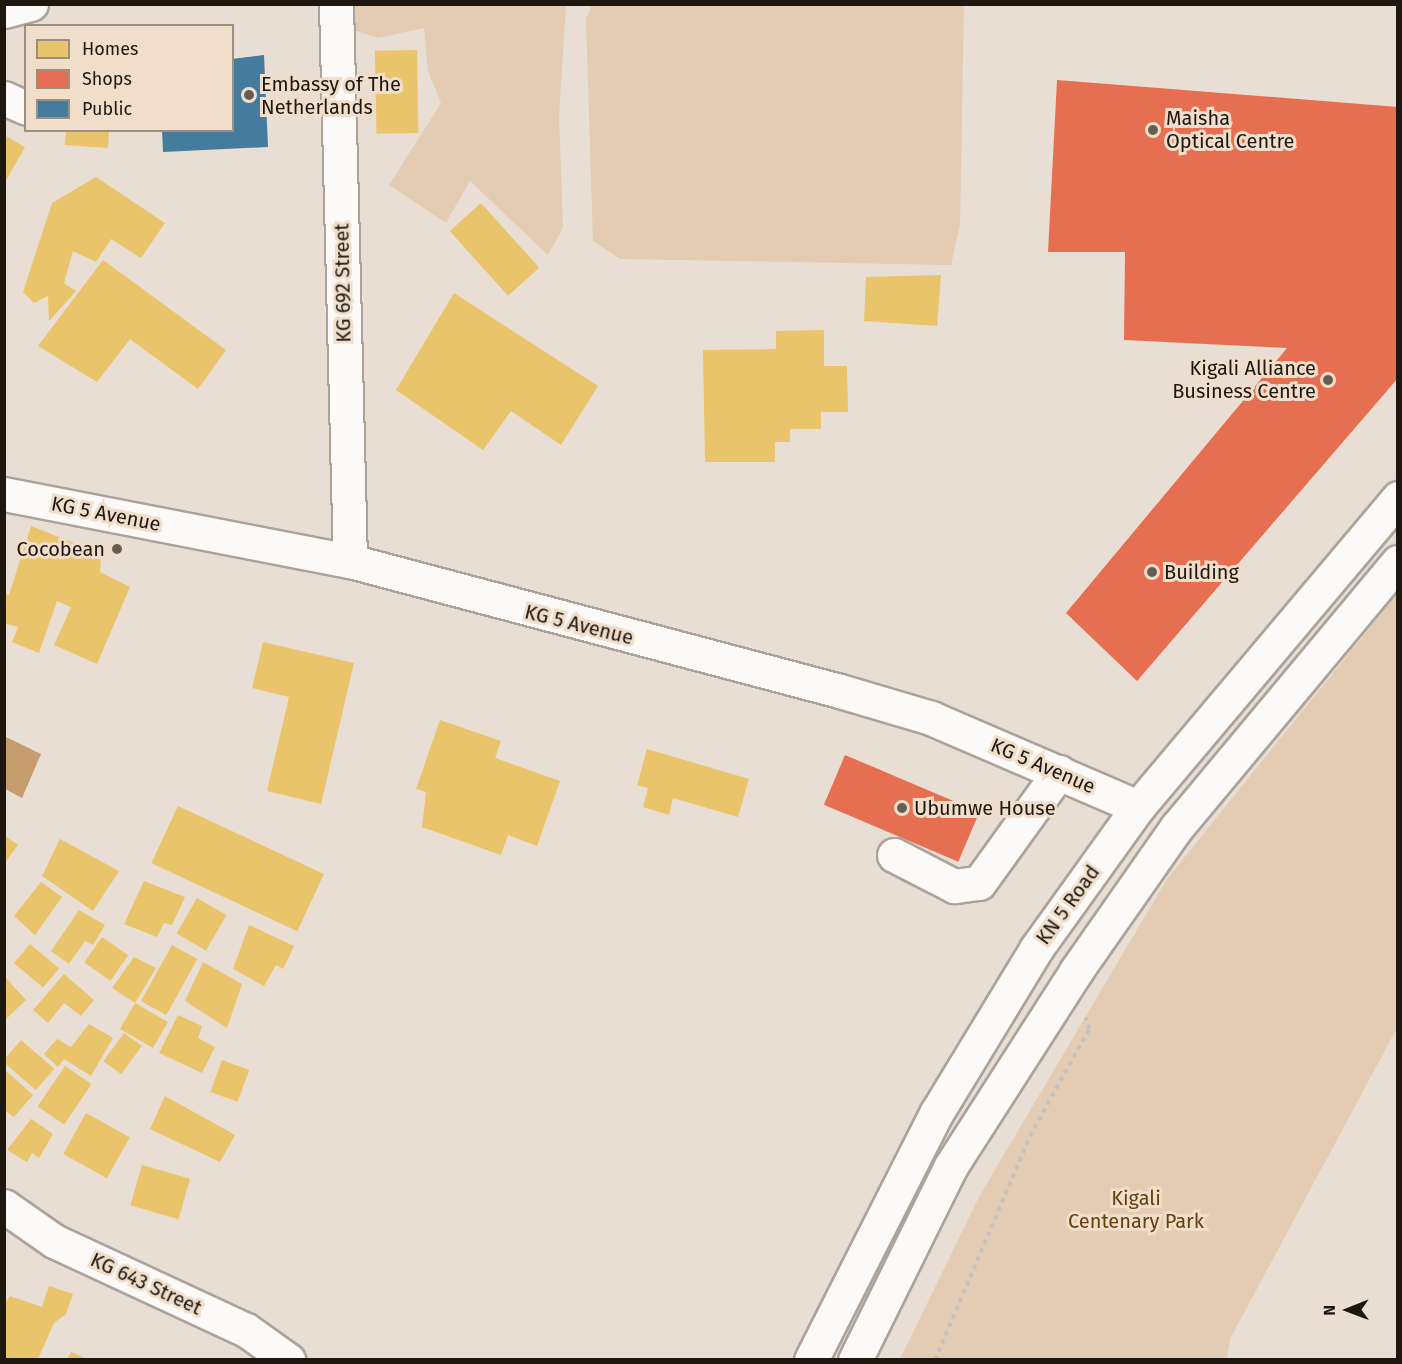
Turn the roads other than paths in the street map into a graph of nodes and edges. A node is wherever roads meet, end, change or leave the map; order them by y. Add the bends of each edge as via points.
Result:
1 (31, 4) edge
2 (336, 4) edge
3 (4, 12) edge
4 (4, 98) edge
5 (24, 107) edge
6 (4, 494) edge
7 (1398, 498) edge
8 (350, 561) junction
9 (1398, 562) edge
10 (1059, 772) junction
11 (1138, 807) junction
12 (894, 855) dead end
13 (4, 1206) edge
14 (288, 1359) edge
15 (811, 1359) edge
16 (855, 1359) edge

1 - 3 street
2 - 8 street, KG 692 Street
4 - 5 street
6 - 8 street, KG 5 Avenue
7 - 11 street, KN 5 Road
8 - 10 street, KG 5 Avenue via 931,718
9 - 16 street via 1177,827 1076,971 951,1166
10 - 11 street, KG 5 Avenue
10 - 12 street via 979,883 954,886
11 - 15 street, KN 5 Road via 1036,949 937,1112
13 - 14 street, KG 643 Street via 54,1241 246,1330

